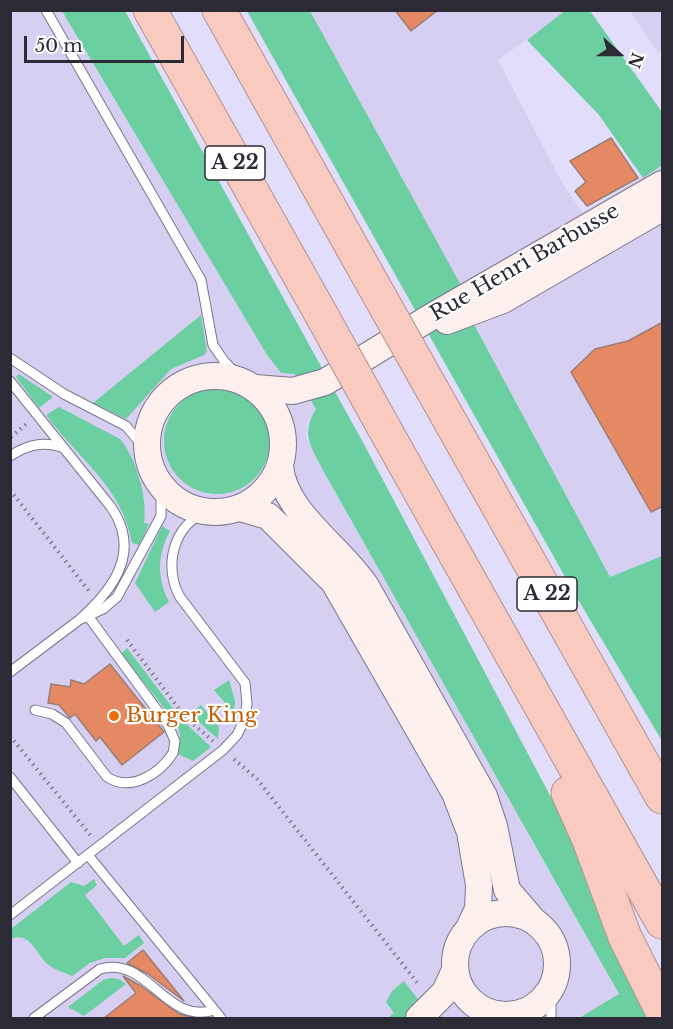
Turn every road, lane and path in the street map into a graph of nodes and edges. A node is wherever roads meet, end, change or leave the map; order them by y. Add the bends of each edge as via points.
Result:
1 (46, 10) edge
2 (150, 10) edge
3 (219, 10) edge
4 (663, 184) edge
5 (663, 208) edge
6 (388, 345) junction
7 (10, 358) edge
8 (10, 381) edge
9 (325, 382) junction
10 (250, 385) junction
11 (283, 436) junction
12 (65, 448) junction
13 (147, 451) junction
14 (10, 456) edge
15 (280, 466) junction
16 (161, 485) junction
17 (240, 508) junction
18 (207, 512) junction
19 (83, 618) junction
20 (508, 647) junction
21 (10, 672) edge
22 (35, 710) dead end
23 (10, 736) edge
24 (236, 761) dead end
25 (228, 767) dead end
26 (10, 777) edge
27 (663, 797) edge
28 (99, 846) junction
29 (88, 855) junction
30 (78, 863) junction
31 (10, 915) edge
32 (532, 919) junction
33 (663, 922) edge
34 (469, 928) junction
35 (455, 970) junction
36 (551, 988) junction
37 (214, 1010) junction
38 (663, 1011) edge
39 (497, 1016) edge
40 (34, 1018) edge
41 (221, 1018) edge
42 (419, 1018) edge
43 (551, 1018) edge

1 - 10 lane via 201,280 213,345
2 - 20 highway, A 22, bridge
3 - 27 highway, A 22, bridge
4 - 6 street, Rue Henri Barbusse
5 - 6 street, Rue Henri Barbusse via 503,300
6 - 9 street, Rue Henri Barbusse
7 - 13 lane via 64,394 126,426
8 - 12 lane
9 - 10 street, Rue Henri Barbusse via 293,391
9 - 11 street, Rue Henri Barbusse via 303,402
10 - 11 street via 268,399
10 - 13 street via 227,376 209,375 176,388 153,415
11 - 15 street
12 - 14 lane via 38,444
12 - 19 lane via 118,517 123,539 122,563 114,585
13 - 16 street
15 - 17 street via 265,491
15 - 32 street via 289,498 349,562 367,588 478,786 494,826 507,891
16 - 18 street via 184,505
16 - 19 lane via 160,516 128,581 111,603
17 - 18 street
17 - 34 street via 268,516 334,582 455,793 470,832 479,885 478,909
18 - 28 lane via 188,524 178,538 171,559 173,582 180,597 243,678 247,695 244,721 223,750
19 - 21 lane
19 - 22 lane via 168,725 175,741 173,753 140,781 115,782 66,723
20 - 33 highway, A 22
20 - 38 highway via 625,937
23 - 28 path
24 - 25 path
26 - 30 lane
28 - 29 lane
29 - 30 lane
29 - 37 lane
30 - 31 lane
32 - 34 street via 516,913 499,913 482,918
32 - 36 street via 545,930 555,950 557,966
34 - 35 street via 458,947
35 - 39 street via 466,996
35 - 42 street via 445,992
36 - 39 street via 532,1008
36 - 43 lane
37 - 40 lane via 202,1014 182,1009 137,974 110,966 100,969
37 - 41 lane

